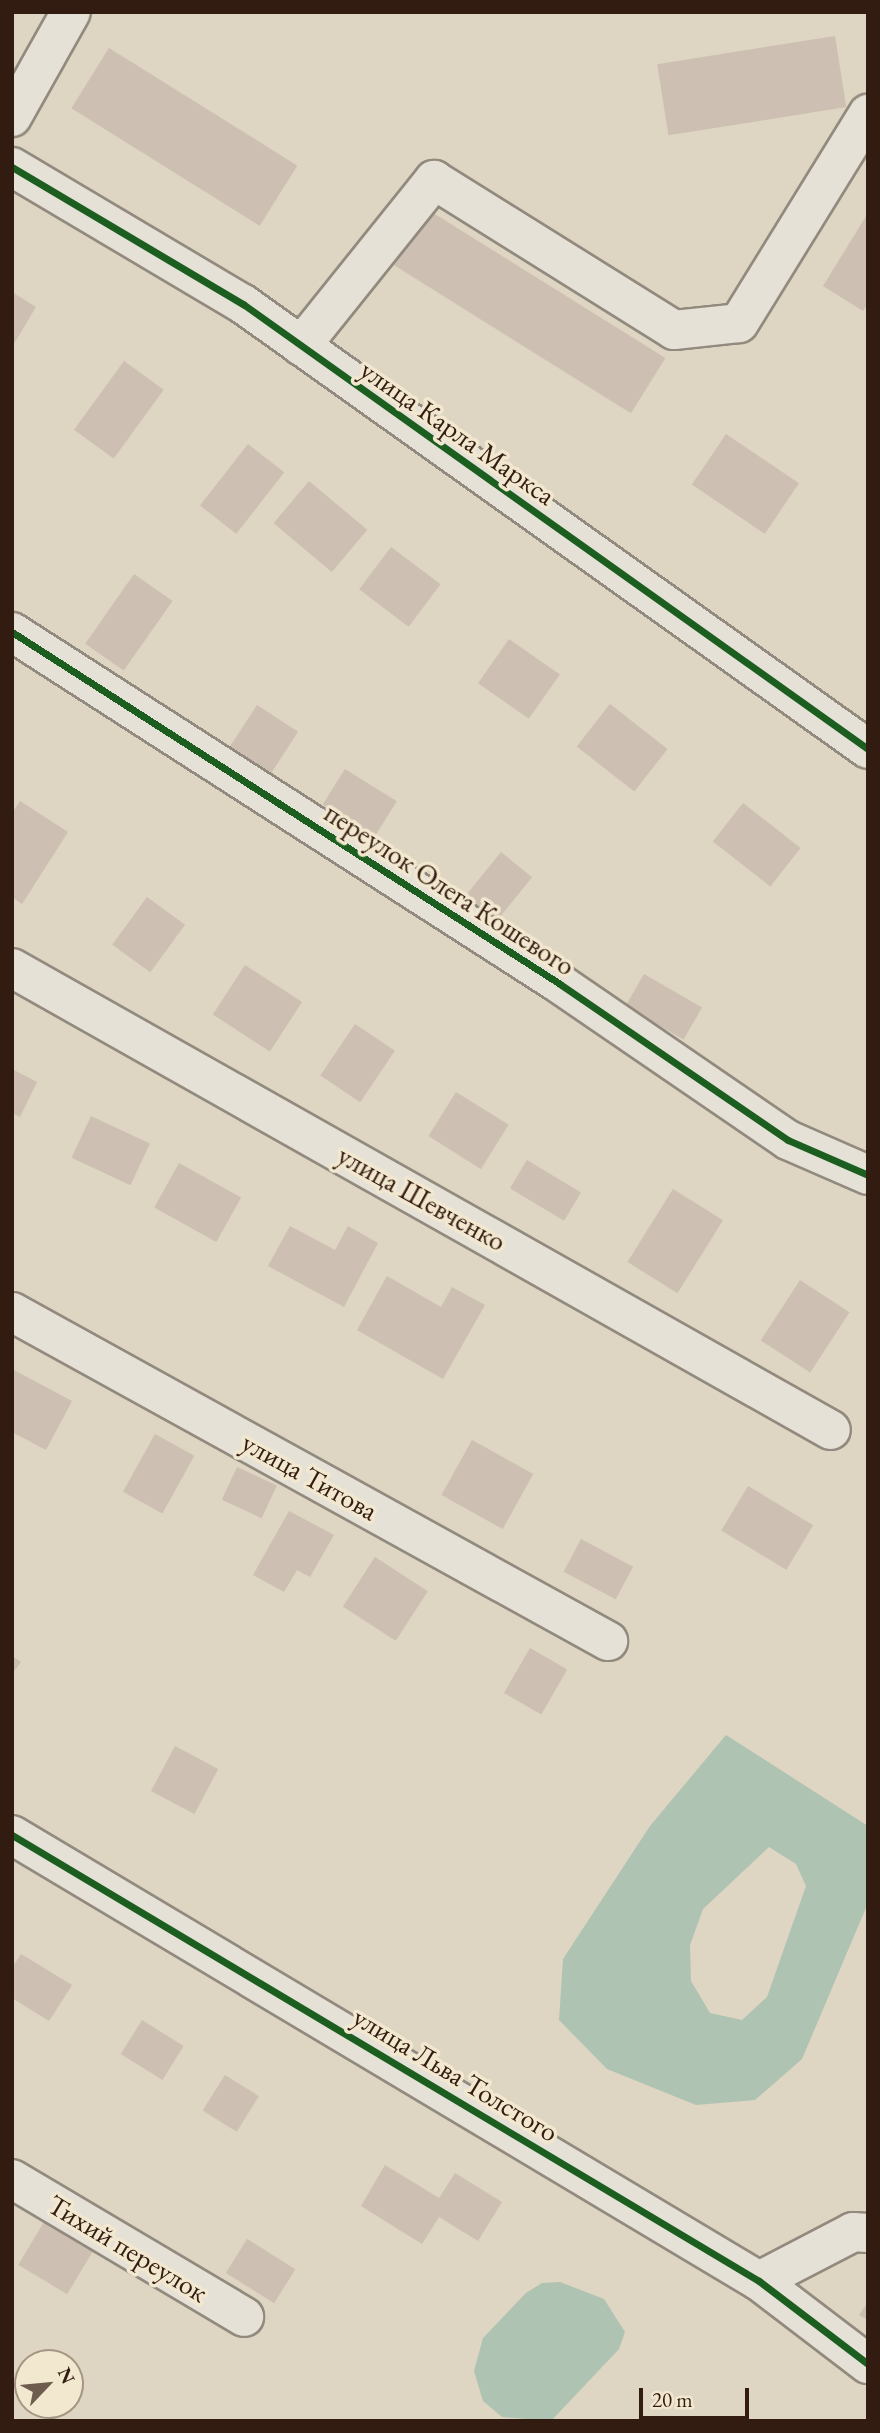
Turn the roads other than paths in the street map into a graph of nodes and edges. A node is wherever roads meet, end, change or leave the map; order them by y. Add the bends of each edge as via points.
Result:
1 (71, 12) edge
2 (868, 114) edge
3 (12, 117) edge
4 (12, 167) edge
5 (301, 346) junction
6 (12, 632) edge
7 (868, 749) edge
8 (12, 968) edge
9 (868, 1175) edge
10 (12, 1312) edge
11 (831, 1430) dead end
12 (608, 1641) dead end
13 (12, 1835) edge
14 (12, 2179) edge
15 (868, 2233) edge
16 (760, 2281) junction
17 (244, 2317) dead end
18 (868, 2364) edge

1 - 3 street
2 - 5 street via 739,323 674,330 434,180
4 - 5 street, улица Карла Маркса
5 - 7 street, улица Карла Маркса
6 - 9 street, переулок Олега Кошевого via 560,984 788,1140
8 - 11 street, улица Шевченко
10 - 12 street, улица Титова
13 - 16 street, улица Льва Толстого
14 - 17 street, Тихий переулок
15 - 16 street via 853,2232
16 - 18 street, улица Льва Толстого

